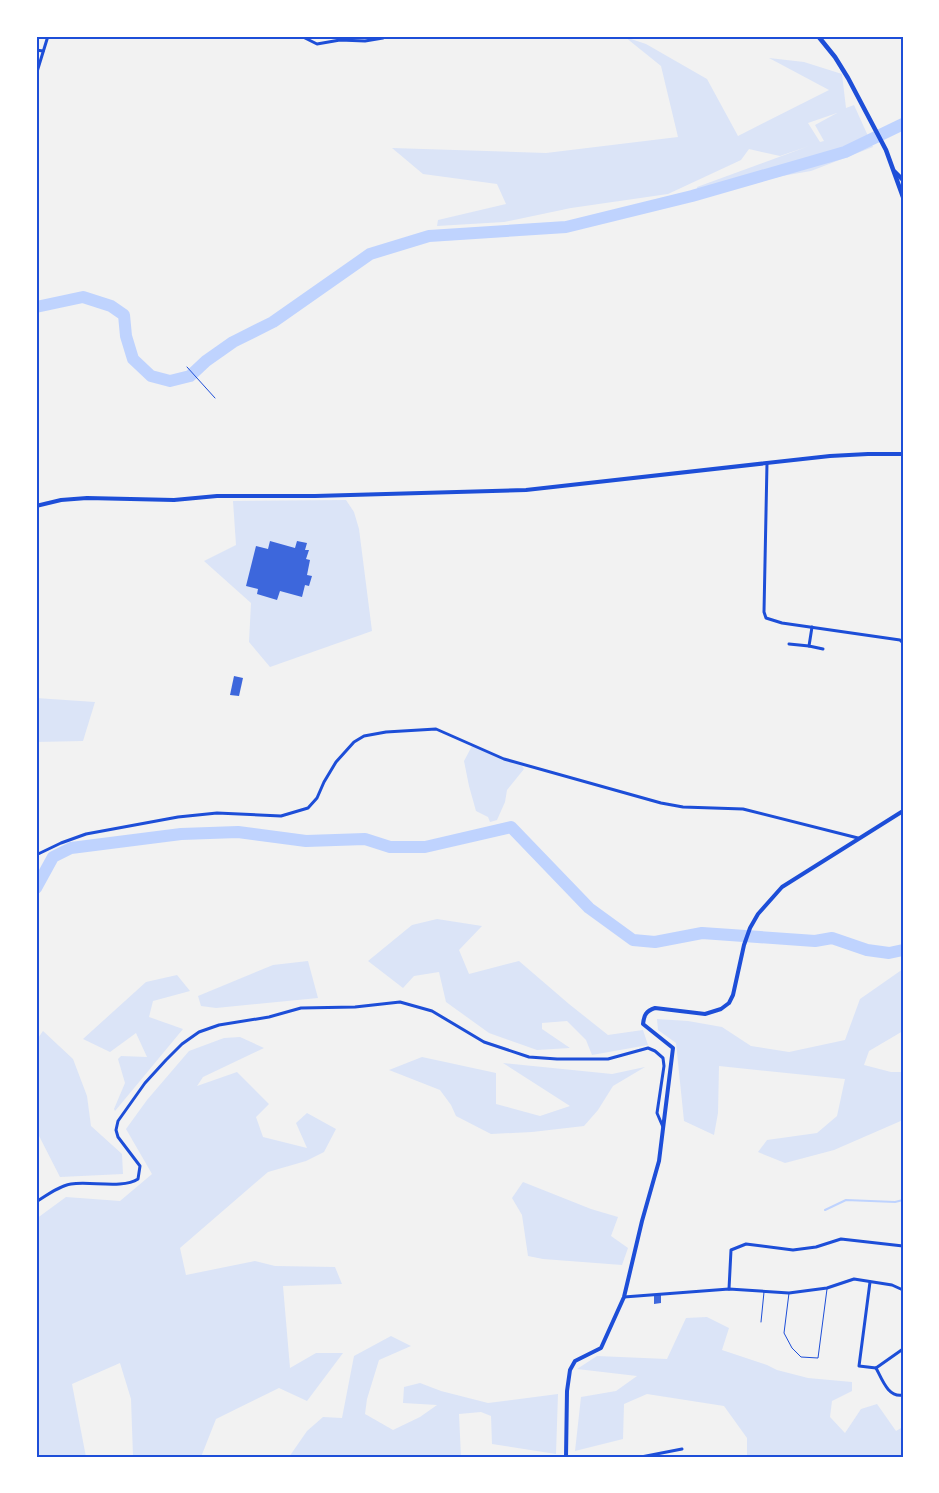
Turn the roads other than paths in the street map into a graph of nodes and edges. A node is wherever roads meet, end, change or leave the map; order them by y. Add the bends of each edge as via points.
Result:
1 (48, 36) edge
2 (301, 36) edge
3 (818, 36) edge
4 (383, 38) dead end
5 (36, 50) edge
6 (42, 51) junction
7 (36, 75) edge
8 (894, 171) junction
9 (903, 180) edge
10 (903, 197) edge
11 (903, 454) edge
12 (767, 463) junction
13 (36, 506) edge
14 (812, 627) junction
15 (903, 643) edge
16 (789, 644) dead end
17 (809, 646) junction
18 (823, 649) dead end
19 (903, 811) edge
20 (858, 838) junction
21 (36, 855) edge
22 (663, 1127) junction
23 (36, 1202) edge
24 (903, 1246) edge
25 (870, 1282) junction
26 (827, 1288) junction
27 (729, 1289) junction
28 (903, 1290) edge
29 (764, 1291) junction
30 (789, 1293) junction
31 (624, 1297) junction
32 (761, 1322) dead end
33 (903, 1349) edge
34 (876, 1368) junction
35 (903, 1396) edge
36 (682, 1449) dead end
37 (566, 1457) edge
38 (641, 1457) edge

1 - 6 street
2 - 4 street via 317,44
3 - 8 main road via 844,71
5 - 6 street
6 - 7 street
8 - 9 main road
8 - 10 main road
11 - 12 street via 830,456
12 - 13 street via 526,490 218,496 174,500 87,498
12 - 14 street via 764,612 766,618
14 - 15 street
14 - 17 street
16 - 17 street
17 - 18 street
19 - 20 street
20 - 21 street via 743,808 683,807 661,803 504,759 436,729 386,732 364,736 354,742 336,762 308,808 281,816 217,813 178,818 86,834
20 - 22 street via 782,887 758,914 744,945 733,995 721,1010 705,1014 648,1010 643,1024 673,1048
22 - 23 street via 657,1113 663,1058 648,1048 608,1060 529,1057 484,1042 432,1011 400,1002 301,1008 199,1032 166,1060 118,1121 118,1137 140,1166 138,1179 125,1183 68,1184
22 - 31 street via 660,1161
24 - 27 street via 841,1239 793,1250 746,1244 731,1250
25 - 26 street via 854,1279
25 - 28 street
25 - 34 street via 859,1366
26 - 30 street
26 - 30 lane via 818,1358 802,1357 792,1348 784,1333
27 - 29 street
27 - 31 street
29 - 30 street
29 - 32 lane
31 - 37 street via 601,1348 576,1361 570,1370
33 - 34 street
34 - 35 street via 891,1394
36 - 38 street

